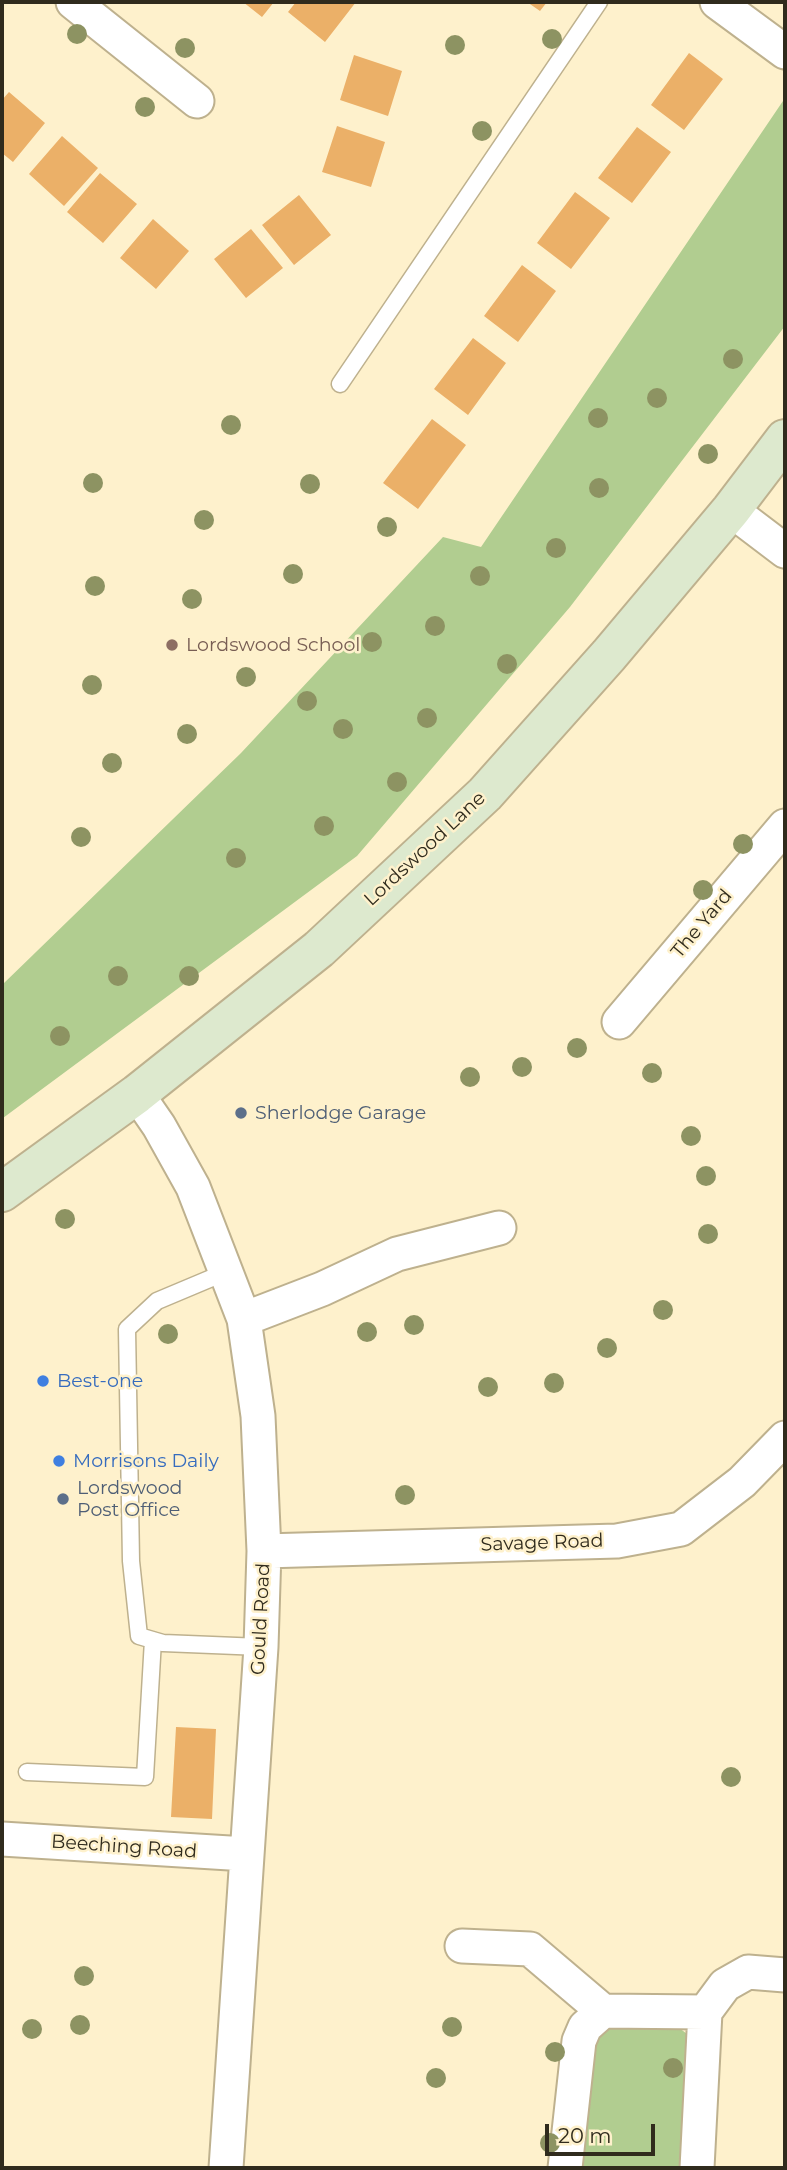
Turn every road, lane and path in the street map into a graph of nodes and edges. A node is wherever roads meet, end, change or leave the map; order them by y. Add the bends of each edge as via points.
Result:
1 (73, 2) edge
2 (599, 2) edge
3 (717, 2) edge
4 (785, 52) edge
5 (197, 101) dead end
6 (340, 384) dead end
7 (785, 439) edge
8 (731, 510) junction
9 (785, 551) edge
10 (785, 826) edge
11 (619, 1022) dead end
12 (137, 1094) junction
13 (2, 1192) edge
14 (499, 1228) dead end
15 (226, 1272) junction
16 (244, 1319) junction
17 (785, 1438) edge
18 (264, 1551) junction
19 (153, 1640) junction
20 (261, 1647) junction
21 (27, 1772) dead end
22 (2, 1839) edge
23 (246, 1854) junction
24 (461, 1946) dead end
25 (785, 1975) edge
26 (603, 2011) junction
27 (705, 2012) junction
28 (226, 2168) edge
29 (565, 2168) edge
30 (696, 2168) edge

1 - 5 street
2 - 6 lane
3 - 4 street
7 - 8 street, Lordswood Lane
8 - 9 street
8 - 12 street, Lordswood Lane via 485,794 318,948
10 - 11 street, The Yard
12 - 13 street, Lordswood Lane
12 - 15 street, Gould Road via 193,1187
14 - 16 street via 397,1254
15 - 16 street, Gould Road
15 - 19 lane via 157,1301 127,1329 131,1561 139,1636
16 - 18 street, Gould Road via 258,1416
17 - 18 street, Savage Road via 741,1482 681,1529 617,1541
18 - 20 street, Gould Road
19 - 20 lane
19 - 21 lane via 145,1777
20 - 23 street, Gould Road
22 - 23 street, Beeching Road
23 - 28 street, Gould Road
24 - 26 street via 530,1949
25 - 27 street via 748,1972 725,1985
26 - 27 street
26 - 29 street via 585,2027 579,2041
27 - 30 street

